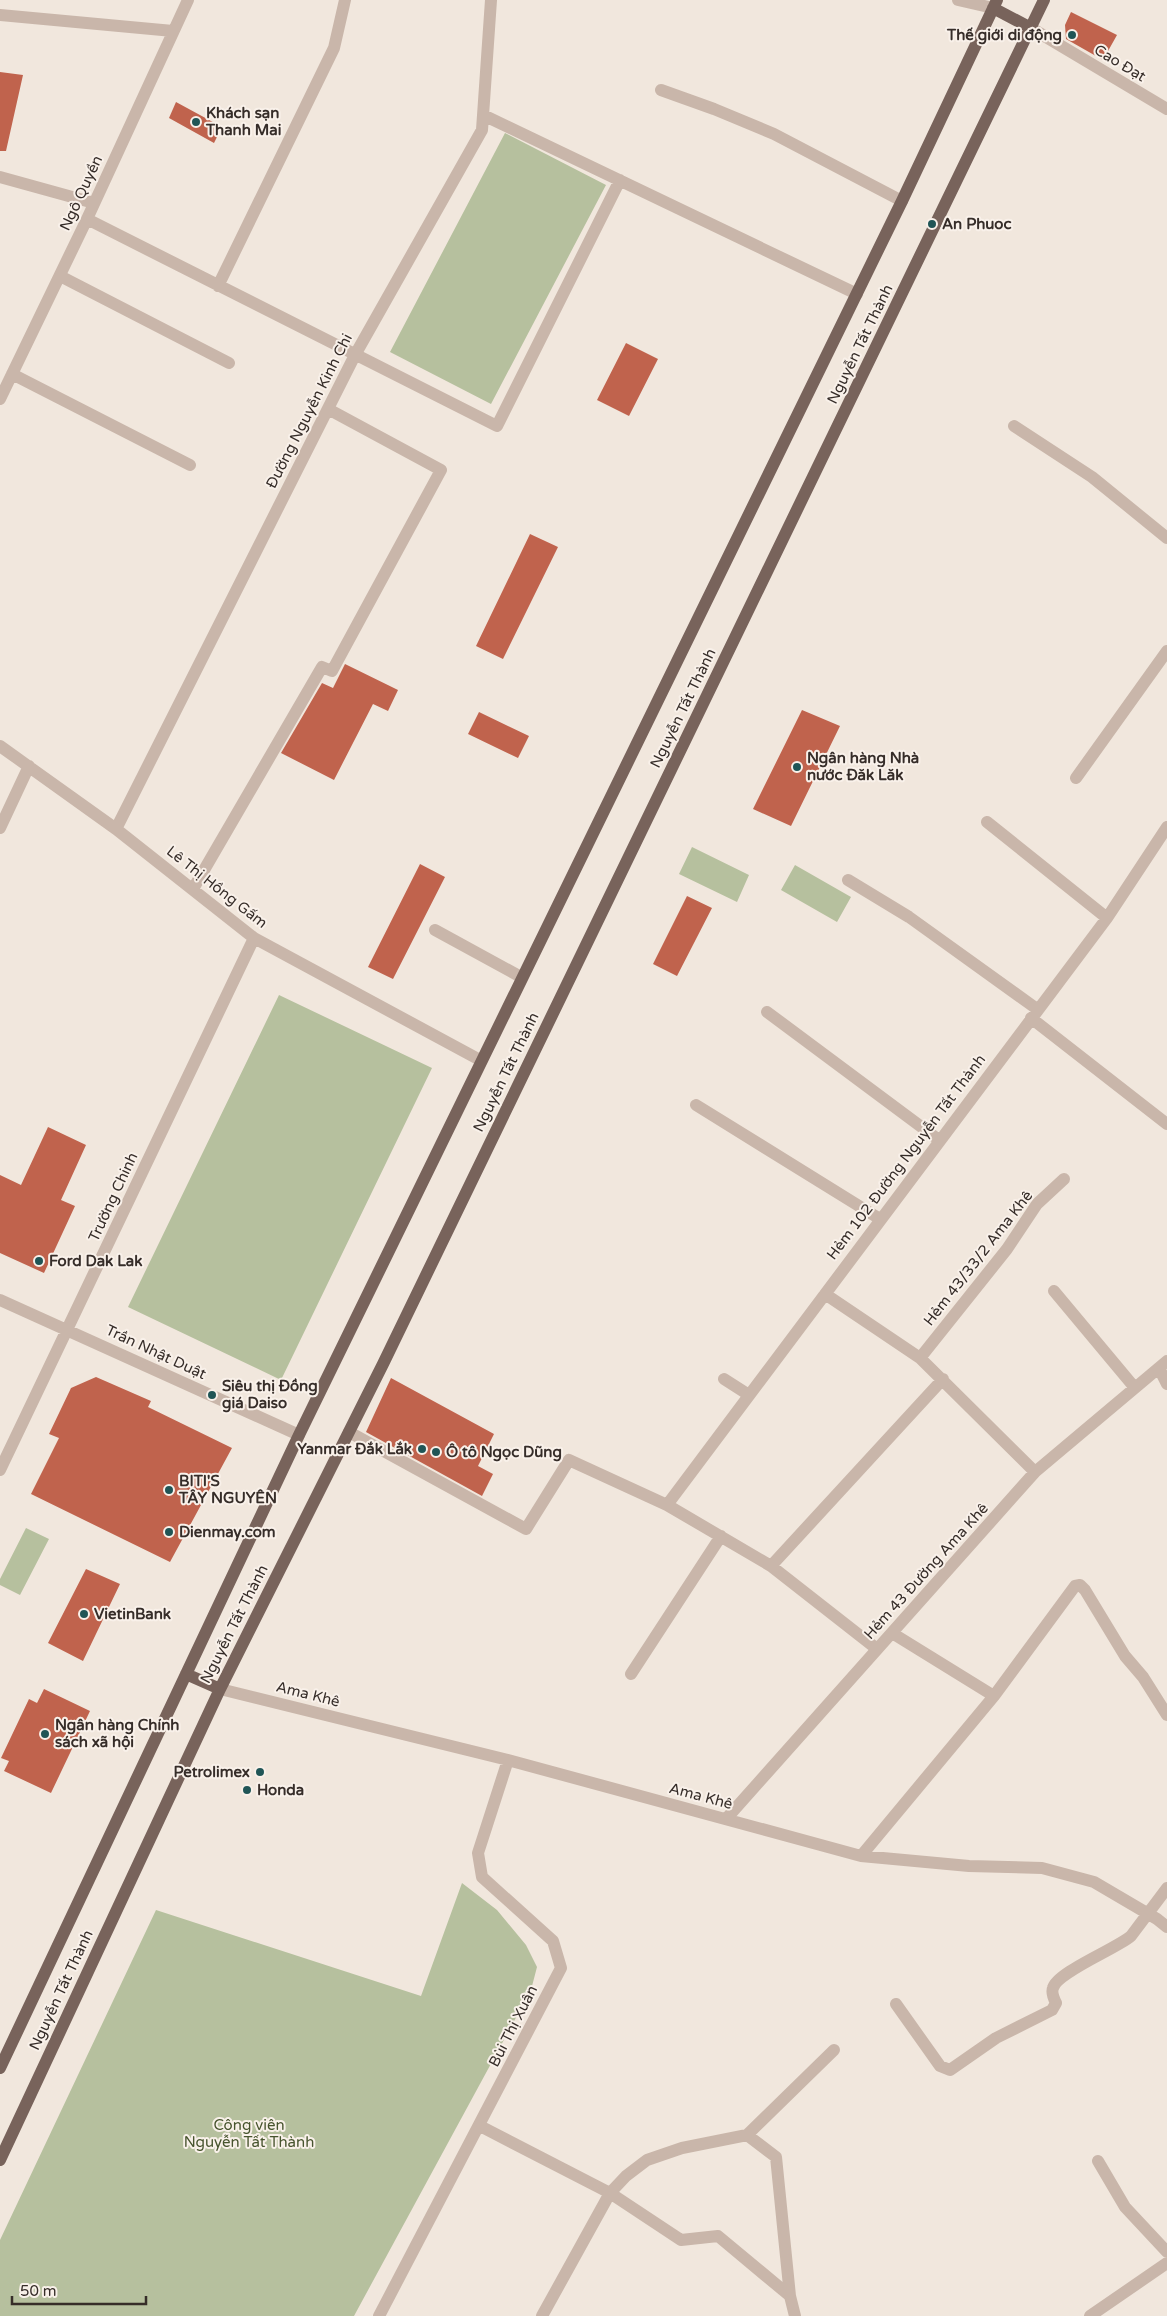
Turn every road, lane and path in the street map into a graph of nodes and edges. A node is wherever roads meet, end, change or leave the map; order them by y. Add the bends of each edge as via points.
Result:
1 (188, 0) edge
2 (345, 0) edge
3 (491, 0) edge
4 (958, 0) edge
5 (1044, 0) edge
6 (995, 4) edge
7 (0, 14) edge
8 (1031, 28) junction
9 (173, 31) junction
10 (661, 90) dead end
11 (1167, 109) edge
12 (484, 115) junction
13 (0, 177) edge
14 (620, 180) junction
15 (902, 201) junction
16 (94, 203) junction
17 (87, 219) junction
18 (60, 276) junction
19 (218, 286) junction
20 (857, 294) junction
21 (355, 356) junction
22 (230, 363) dead end
23 (12, 374) junction
24 (0, 399) edge
25 (328, 409) junction
26 (1014, 426) dead end
27 (190, 465) dead end
28 (1167, 538) edge
29 (1167, 651) edge
30 (0, 746) edge
31 (29, 766) junction
32 (1076, 778) dead end
33 (986, 822) dead end
34 (1167, 827) edge
35 (0, 828) edge
36 (116, 829) junction
37 (848, 880) dead end
38 (193, 889) junction
39 (1108, 918) junction
40 (435, 930) dead end
41 (254, 938) junction
42 (521, 977) junction
43 (767, 1012) dead end
44 (1034, 1013) junction
45 (480, 1060) junction
46 (696, 1105) dead end
47 (1167, 1124) edge
48 (939, 1140) junction
49 (1064, 1180) dead end
50 (880, 1219) junction
51 (1054, 1291) dead end
52 (825, 1294) junction
53 (0, 1300) edge
54 (68, 1329) junction
55 (920, 1358) junction
56 (1163, 1364) edge
57 (724, 1379) dead end
58 (943, 1379) junction
59 (1167, 1384) edge
60 (1135, 1388) junction
61 (749, 1395) junction
62 (349, 1432) junction
63 (298, 1435) junction
64 (0, 1470) edge
65 (1035, 1472) junction
66 (667, 1504) junction
67 (721, 1536) junction
68 (771, 1566) junction
69 (892, 1633) junction
70 (877, 1649) junction
71 (186, 1674) junction
72 (631, 1674) dead end
73 (220, 1689) junction
74 (994, 1696) junction
75 (1167, 1715) edge
76 (508, 1760) junction
77 (726, 1819) junction
78 (861, 1856) junction
79 (1167, 1888) edge
80 (1147, 1914) junction
81 (1167, 1927) edge
82 (896, 2004) dead end
83 (834, 2050) dead end
84 (0, 2068) edge
85 (480, 2126) junction
86 (746, 2135) junction
87 (0, 2160) edge
88 (1098, 2161) dead end
89 (610, 2193) junction
90 (1167, 2252) edge
91 (1167, 2264) edge
92 (790, 2296) junction
93 (546, 2314) edge
94 (379, 2316) edge
95 (796, 2316) edge
96 (1090, 2316) edge

1 - 9 street, Ngô Quyền
2 - 19 street via 334,48
3 - 12 street, Đường Nguyễn Kinh Chi
4 - 6 street
5 - 8 main road, Nguyễn Tất Thành
6 - 8 main road
6 - 15 main road, Nguyễn Tất Thành
7 - 9 street
8 - 11 street, Cao Đạt
8 - 62 main road, Nguyễn Tất Thành
9 - 16 street, Ngô Quyền
10 - 15 street via 774,134
12 - 14 street
12 - 21 street, Đường Nguyễn Kinh Chi via 482,130
13 - 16 street
14 - 20 street
14 - 21 street via 497,426
15 - 20 main road, Nguyễn Tất Thành
16 - 17 street, Ngô Quyền
17 - 18 street, Ngô Quyền
17 - 19 street
18 - 22 street
18 - 23 street, Ngô Quyền
19 - 21 street
20 - 42 main road, Nguyễn Tất Thành
21 - 25 street, Đường Nguyễn Kinh Chi
23 - 24 street, Ngô Quyền
23 - 27 street
25 - 36 street, Đường Nguyễn Kinh Chi
25 - 38 street via 441,470 332,671 322,667
26 - 28 street via 1092,477
29 - 32 street
30 - 31 street, Lê Thị Hồng Gấm
31 - 35 street
31 - 36 street, Lê Thị Hồng Gấm
33 - 39 street
34 - 39 street, Hẻm 102 Đường Nguyễn Tất Thành
36 - 38 street, Lê Thị Hồng Gấm
37 - 44 street via 909,917
38 - 41 street, Lê Thị Hồng Gấm
39 - 44 street, Hẻm 102 Đường Nguyễn Tất Thành
40 - 42 street
41 - 45 street, Lê Thị Hồng Gấm
41 - 54 street, Trường Chinh
42 - 45 main road, Nguyễn Tất Thành
43 - 48 street
44 - 47 street
44 - 48 street, Hẻm 102 Đường Nguyễn Tất Thành
45 - 63 main road, Nguyễn Tất Thành
46 - 50 street
48 - 50 street, Hẻm 102 Đường Nguyễn Tất Thành
49 - 55 street, Hẻm 43/33/2 Ama Khê via 1037,1204 1007,1249
50 - 52 street, Hẻm 102 Đường Nguyễn Tất Thành
51 - 60 street
52 - 55 street
52 - 61 street, Hẻm 102 Đường Nguyễn Tất Thành
53 - 54 street, Trần Nhật Duật
54 - 63 street, Trần Nhật Duật
54 - 64 street, Trường Chinh
55 - 58 street
56 - 59 street
56 - 60 street, Hẻm 43 Đường Ama Khê
57 - 61 street
58 - 65 street
58 - 68 street
60 - 65 street, Hẻm 43 Đường Ama Khê
61 - 66 street, Hẻm 102 Đường Nguyễn Tất Thành
62 - 66 street via 526,1529 568,1460
62 - 73 main road, Nguyễn Tất Thành
63 - 71 main road, Nguyễn Tất Thành
65 - 69 street, Hẻm 43 Đường Ama Khê
66 - 67 street
67 - 68 street
67 - 72 street
68 - 70 street
69 - 70 street, Hẻm 43 Đường Ama Khê
69 - 74 street
70 - 77 street, Hẻm 43 Đường Ama Khê
71 - 73 main road
71 - 84 main road, Nguyễn Tất Thành
73 - 76 street, Ama Khê
73 - 87 main road, Nguyễn Tất Thành
74 - 75 street via 1067,1596 1080,1585
74 - 78 street
76 - 77 street, Ama Khê
76 - 85 street, Bùi Thị Xuân via 478,1853 482,1877 553,1941 561,1968
77 - 78 street, Ama Khê
78 - 80 street, Ama Khê via 969,1866 1042,1868 1094,1882
79 - 80 street
80 - 81 street, Ama Khê
80 - 82 street via 1124,1942 1082,1964 1055,1983 1052,1991 1056,2003 1052,2010 996,2038 950,2070 940,2066
83 - 86 street
85 - 89 street
85 - 94 street, Bùi Thị Xuân
86 - 89 street via 682,2148 647,2160
86 - 92 street via 776,2157
88 - 90 street via 1125,2207
89 - 92 street via 681,2240 718,2236
89 - 93 street
91 - 96 street
92 - 95 street

